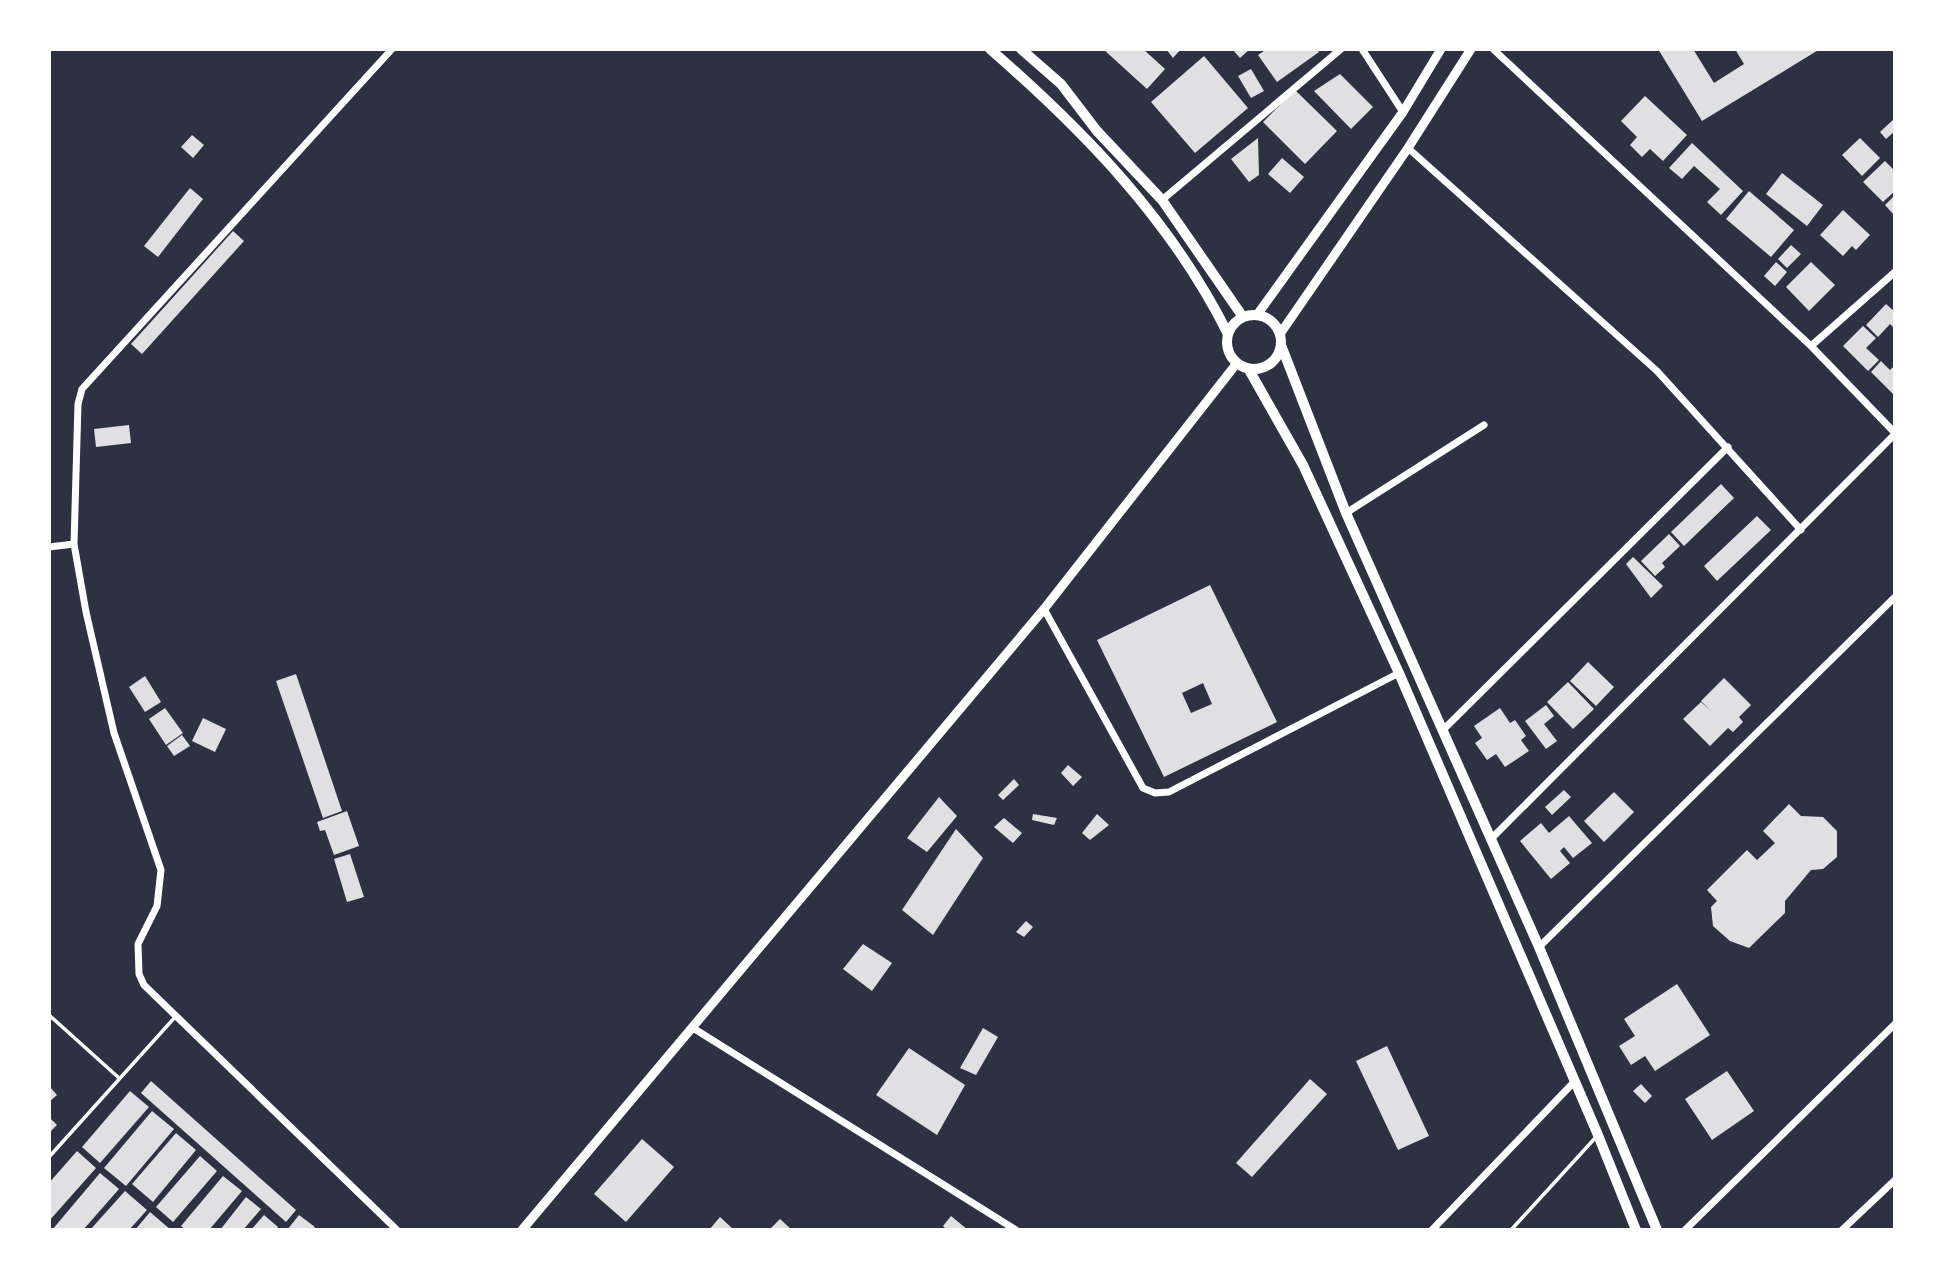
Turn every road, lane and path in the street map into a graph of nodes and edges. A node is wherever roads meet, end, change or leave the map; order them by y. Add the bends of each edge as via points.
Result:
1 (392, 49) edge
2 (990, 49) edge
3 (1021, 49) edge
4 (1341, 49) edge
5 (1362, 49) edge
6 (1441, 49) edge
7 (1471, 49) edge
8 (1493, 49) edge
9 (1403, 112) junction
10 (1408, 148) junction
11 (1162, 200) junction
12 (1895, 272) edge
13 (1257, 315) junction
14 (1242, 317) junction
15 (1228, 334) junction
16 (1280, 339) junction
17 (1811, 346) junction
18 (1237, 363) junction
19 (1248, 368) junction
20 (1484, 425) dead end
21 (1895, 434) edge
22 (1728, 447) junction
23 (1346, 513) junction
24 (1801, 530) junction
25 (74, 544) junction
26 (49, 547) edge
27 (1895, 597) edge
28 (1044, 609) junction
29 (1399, 673) junction
30 (1444, 729) junction
31 (1492, 838) junction
32 (1539, 947) junction
33 (178, 1015) junction
34 (49, 1016) edge
35 (1895, 1024) edge
36 (693, 1028) junction
37 (119, 1078) junction
38 (1574, 1082) junction
39 (1598, 1135) junction
40 (49, 1157) edge
41 (1895, 1180) edge
42 (1013, 1229) edge
43 (397, 1230) edge
44 (522, 1230) edge
45 (1432, 1230) edge
46 (1511, 1230) edge
47 (1636, 1230) edge
48 (1657, 1230) edge
49 (1685, 1230) edge
50 (1842, 1230) edge

1 - 25 street via 82,389
2 - 15 main road via 1049,101 1139,195 1183,255
3 - 11 main road via 1061,84 1097,131
4 - 11 street
5 - 9 street
6 - 9 street
7 - 10 street
8 - 17 street
9 - 13 street
10 - 16 street
10 - 22 street via 1657,371
11 - 14 main road
12 - 17 street
13 - 14 main road
13 - 16 main road via 1267,318
14 - 15 main road
15 - 18 main road via 1227,344
16 - 19 main road via 1273,360 1266,366
16 - 23 main road
17 - 21 street
18 - 19 main road
18 - 28 street
19 - 29 main road via 1303,465
20 - 23 street
21 - 24 street
22 - 24 street
22 - 30 street
23 - 30 main road
24 - 31 street
25 - 26 street
25 - 33 street via 114,733 161,870 161,892 138,944 139,974 144,985
27 - 32 street
28 - 29 street via 1143,788 1155,793 1169,792
28 - 36 street
29 - 38 main road
30 - 31 main road
31 - 32 main road
32 - 48 main road
33 - 37 lane
33 - 43 street
34 - 37 lane
35 - 49 street
36 - 42 street
36 - 44 street
37 - 40 lane
38 - 39 main road
38 - 45 street
39 - 46 lane
39 - 47 main road
41 - 50 street

